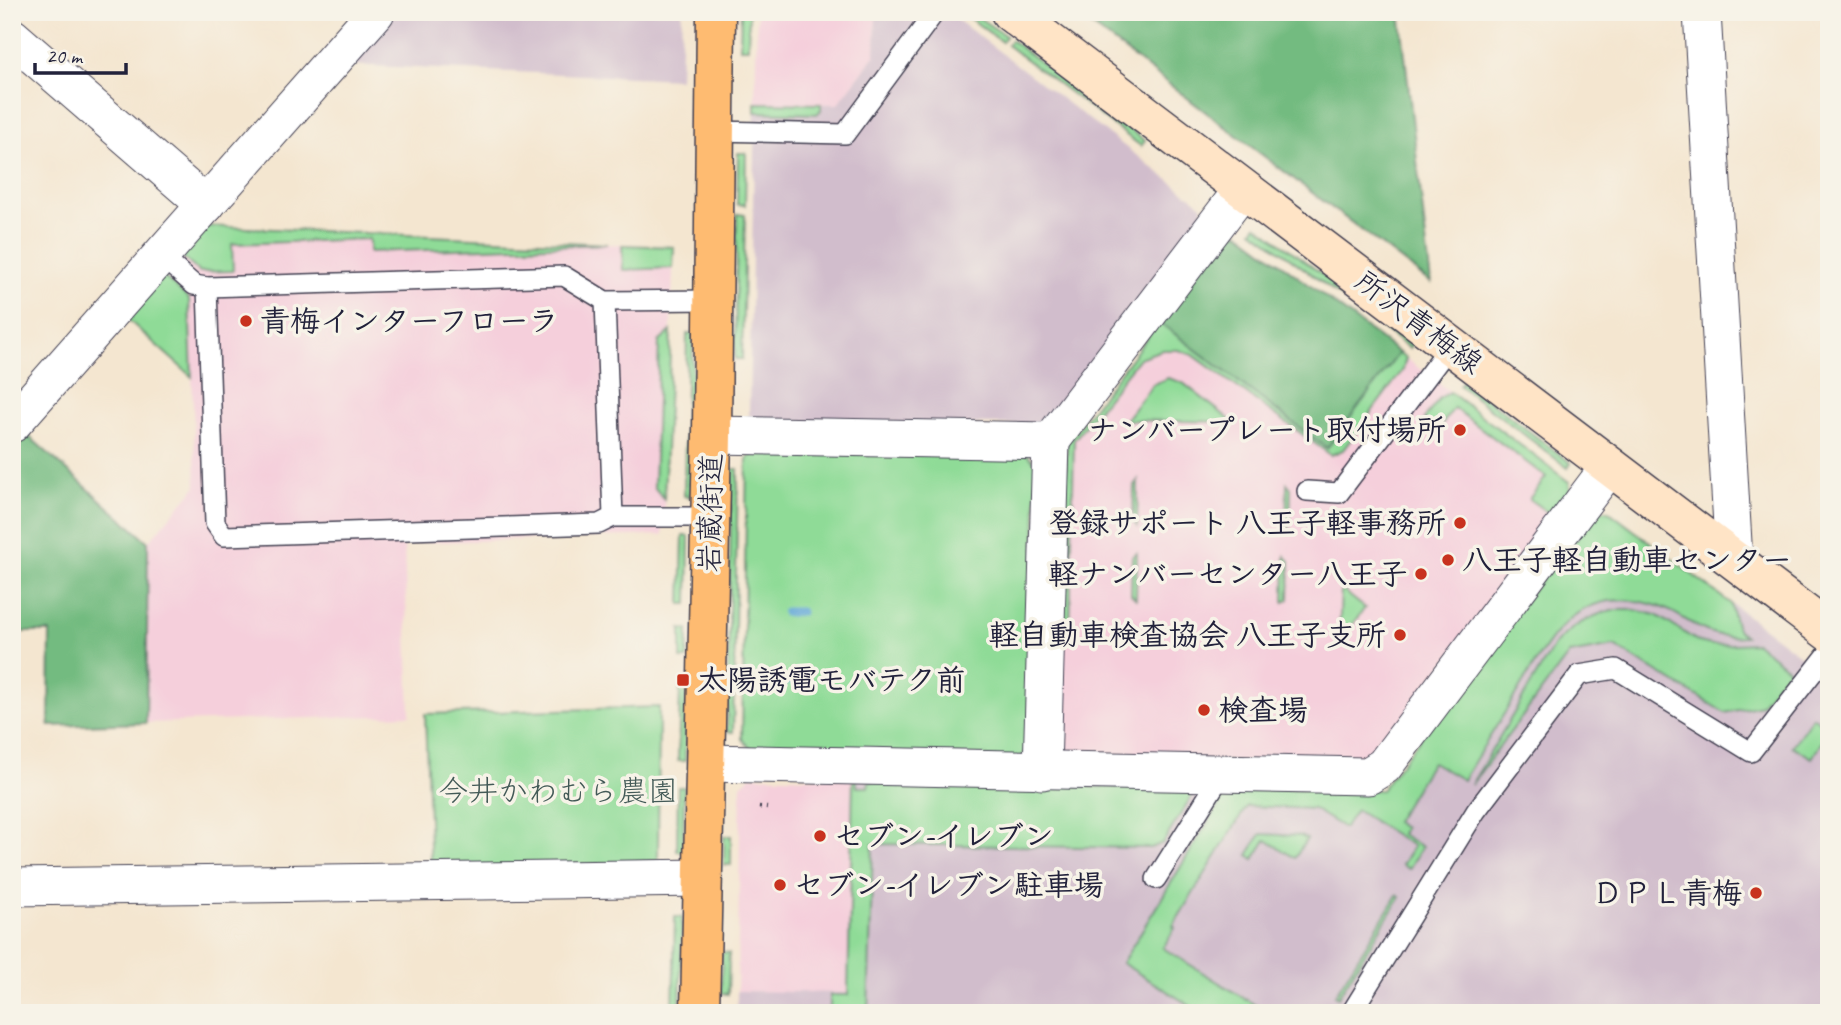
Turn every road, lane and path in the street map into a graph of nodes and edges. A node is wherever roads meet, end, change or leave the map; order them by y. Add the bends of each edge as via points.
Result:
1 (376, 12) edge
2 (716, 12) edge
3 (935, 12) edge
4 (1010, 12) edge
5 (1702, 12) edge
6 (12, 37) edge
7 (715, 131) junction
8 (1243, 189) junction
9 (205, 205) junction
10 (161, 256) junction
11 (207, 287) junction
12 (713, 300) junction
13 (605, 301) junction
14 (1450, 346) junction
15 (12, 424) edge
16 (712, 435) junction
17 (1051, 442) junction
18 (1610, 466) junction
19 (1307, 492) dead end
20 (613, 517) junction
21 (710, 517) junction
22 (1734, 560) junction
23 (1829, 632) edge
24 (1829, 652) edge
25 (706, 763) junction
26 (1042, 771) junction
27 (1222, 774) junction
28 (758, 807) dead end
29 (767, 808) dead end
30 (703, 878) junction
31 (1156, 879) dead end
32 (12, 887) edge
33 (700, 1013) edge
34 (1350, 1013) edge

1 - 9 street
2 - 7 main road, 岩蔵街道
3 - 7 lane via 845,134
4 - 8 main road, 所沢青梅線
5 - 22 street
6 - 9 street
7 - 12 main road, 岩蔵街道
8 - 14 main road, 所沢青梅線
8 - 17 street
9 - 10 street
10 - 11 lane via 194,285
10 - 15 street
11 - 13 lane via 564,276
11 - 20 lane via 215,523 225,536 599,524
12 - 13 lane
12 - 16 main road, 岩蔵街道
13 - 20 lane
14 - 18 main road, 所沢青梅線
14 - 19 lane via 1339,493
16 - 17 street
16 - 21 main road, 岩蔵街道
17 - 26 street
18 - 22 main road, 所沢青梅線
18 - 27 street via 1377,773 1358,777
20 - 21 lane
21 - 25 main road, 岩蔵街道
22 - 23 main road, 所沢青梅線
24 - 34 lane via 1751,752 1616,668 1579,675 1476,811
25 - 26 street
25 - 30 main road, 岩蔵街道
26 - 27 street
27 - 31 lane
28 - 29 path
30 - 32 street
30 - 33 main road, 岩蔵街道

